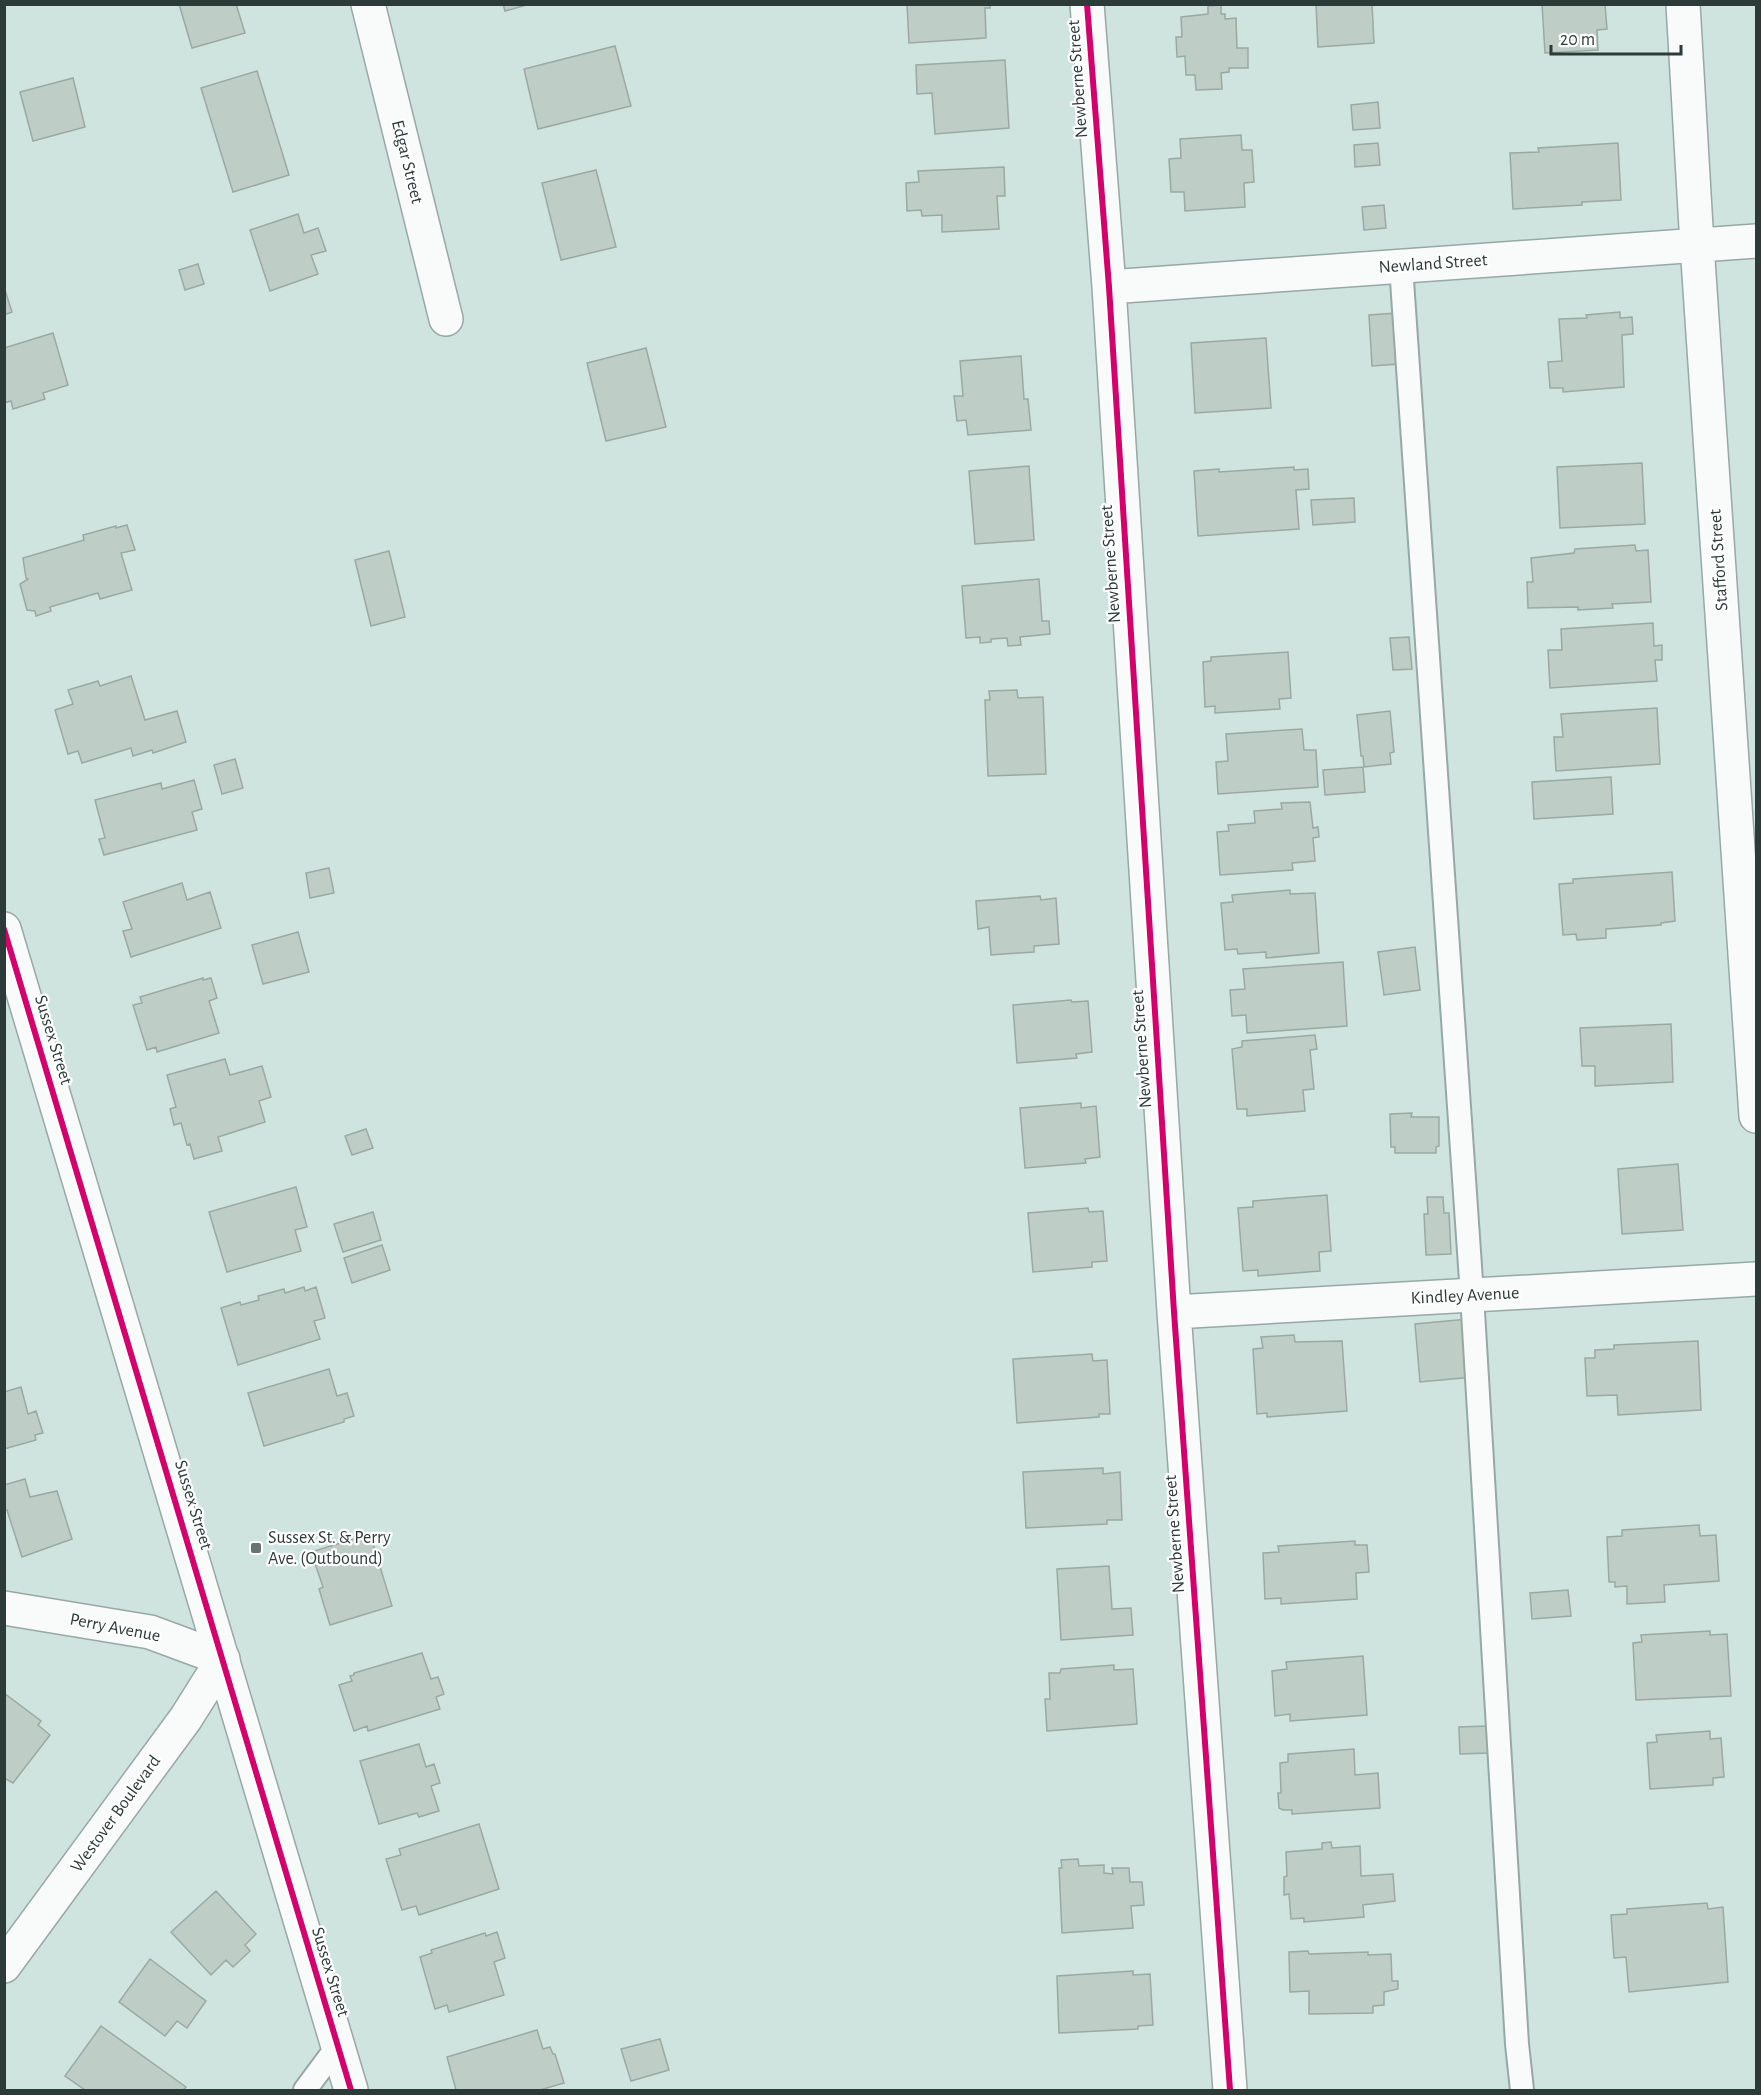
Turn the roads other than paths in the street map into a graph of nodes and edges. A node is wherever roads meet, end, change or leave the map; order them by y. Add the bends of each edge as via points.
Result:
1 (368, 4) edge
2 (1087, 4) edge
3 (1683, 4) edge
4 (1756, 241) edge
5 (1697, 245) junction
6 (1401, 266) junction
7 (1109, 287) junction
8 (446, 319) dead end
9 (4, 929) edge
10 (1756, 1116) edge
11 (1756, 1279) edge
12 (1472, 1295) junction
13 (1174, 1312) junction
14 (4, 1608) edge
15 (223, 1659) junction
16 (4, 1966) edge
17 (337, 2047) junction
18 (304, 2091) edge
19 (351, 2091) edge
20 (1230, 2091) edge
21 (1522, 2091) edge

1 - 8 street, Edgar Street
2 - 7 street, Newberne Street
3 - 5 street, Stafford Street
4 - 5 street, Newland Street
5 - 6 street, Newland Street
5 - 10 street, Stafford Street
6 - 7 street, Newland Street
6 - 12 lane
7 - 13 street, Newberne Street
9 - 15 street, Sussex Street
11 - 12 street, Kindley Avenue
12 - 13 street, Kindley Avenue
12 - 21 lane
13 - 20 street, Newberne Street
14 - 15 street, Perry Avenue via 150,1632
15 - 16 street, Westover Boulevard via 186,1718
15 - 17 street, Sussex Street
17 - 18 lane
17 - 19 street, Sussex Street

